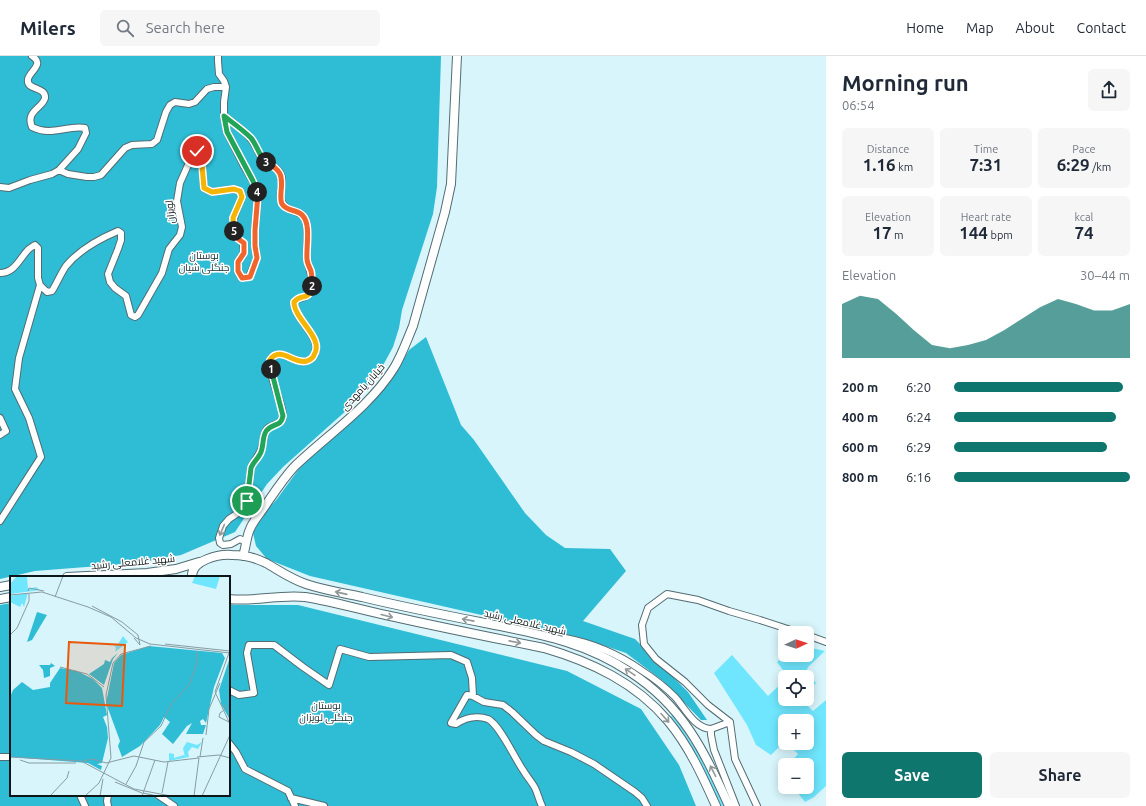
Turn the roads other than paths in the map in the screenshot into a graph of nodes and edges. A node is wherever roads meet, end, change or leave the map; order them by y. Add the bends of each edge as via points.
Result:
1 (32, 56) edge
2 (218, 56) edge
3 (456, 56) edge
4 (226, 88) junction
5 (224, 116) junction
6 (58, 170) junction
7 (0, 188) edge
8 (0, 273) edge
9 (40, 285) junction
10 (0, 418) edge
11 (0, 435) edge
12 (0, 521) edge
13 (250, 528) junction
14 (246, 542) junction
15 (243, 556) junction
16 (258, 560) junction
17 (200, 562) junction
18 (87, 576) edge
19 (192, 576) edge
20 (10, 585) edge
21 (0, 587) edge
22 (10, 597) edge
23 (0, 599) edge
24 (230, 599) edge
25 (778, 626) edge
26 (543, 635) junction
27 (814, 638) edge
28 (826, 642) edge
29 (230, 690) edge
30 (473, 696) junction
31 (730, 722) junction
32 (711, 729) junction
33 (230, 744) edge
34 (80, 796) edge
35 (108, 796) edge
36 (159, 796) edge
37 (291, 798) junction
38 (85, 806) edge
39 (108, 806) edge
40 (174, 806) edge
41 (295, 806) edge
42 (324, 806) edge
43 (542, 806) edge
44 (647, 806) edge
45 (716, 806) edge
46 (729, 806) edge
47 (736, 806) edge
48 (757, 806) edge

1 - 6 street via 35,57 37,65 30,74 29,85 42,91 45,99 30,119 32,127 40,131 54,132 85,128 86,133 78,149
2 - 4 street via 219,74
3 - 13 main road, خیابان یامهدی via 451,184 406,344 394,368 377,390 294,468
4 - 5 street
4 - 6 street via 207,89 196,102 175,102 170,105 158,140 152,144 132,145 126,148 101,175 87,177
5 - 9 street, لویزان via 227,132 258,194 255,230 257,258 250,277 242,278 238,271 238,262 244,253 244,243 237,238 233,218 242,197 240,191 234,189 212,192 204,188 202,165 197,151 180,183 177,201 182,227 180,235 169,249 162,273 138,315 131,315 126,296 110,282 108,274 120,240 121,233 118,231 83,250 66,266 52,291 47,292
5 -> 14 street via 250,137 265,160 280,172 282,204 302,214 305,219 307,258 312,287 309,295 298,298 294,306 316,342 315,354 308,361 300,362 280,354 275,354 270,360 283,411 282,420 266,430 261,453 251,468 244,509 223,526 219,538 223,545 240,539
6 - 7 street via 9,188
8 - 9 street via 5,273 16,266 35,245 38,248
9 - 12 street via 19,358 15,389 29,418 41,457
10 - 11 street via 6,431
13 - 14 main road, خیابان یامهدی
13 - 16 main road via 249,542
14 - 15 main road, خیابان یامهدی
15 - 16 main road, شهید غلامعلی رشید
15 - 17 main road, شهید غلامعلی رشید via 221,555
26 -> 16 main road, شهید غلامعلی رشید via 324,589 290,578
17 - 18 main road, شهید غلامعلی رشید via 180,572
17 - 19 main road via 194,568
20 - 21 main road
22 - 23 main road
24 -> 45 main road, شهید غلامعلی رشید via 303,597 337,603 544,648 588,663 624,682 655,706 692,756
25 - 31 street via 698,600 667,594 648,608 642,625 644,644 656,659
26 - 32 street via 581,641 630,662 675,697 697,723
46 -> 26 main road, شهید غلامعلی رشید via 702,750 664,698 613,661 570,642
27 - 28 street
29 - 30 street via 239,695 254,693 247,652 249,645 274,645 329,685 340,649 369,657 451,655 467,662 472,678
30 - 43 street via 467,695 451,723 456,724 463,719 476,717 489,720 513,751 535,788
30 - 44 street via 484,702 503,705 544,741 594,764 635,792
31 - 32 street
31 - 48 street via 735,759
32 - 47 street via 714,750
33 - 37 street via 245,769 288,791
34 - 38 street
35 - 39 street
36 - 40 street
37 - 41 street
37 - 42 street

